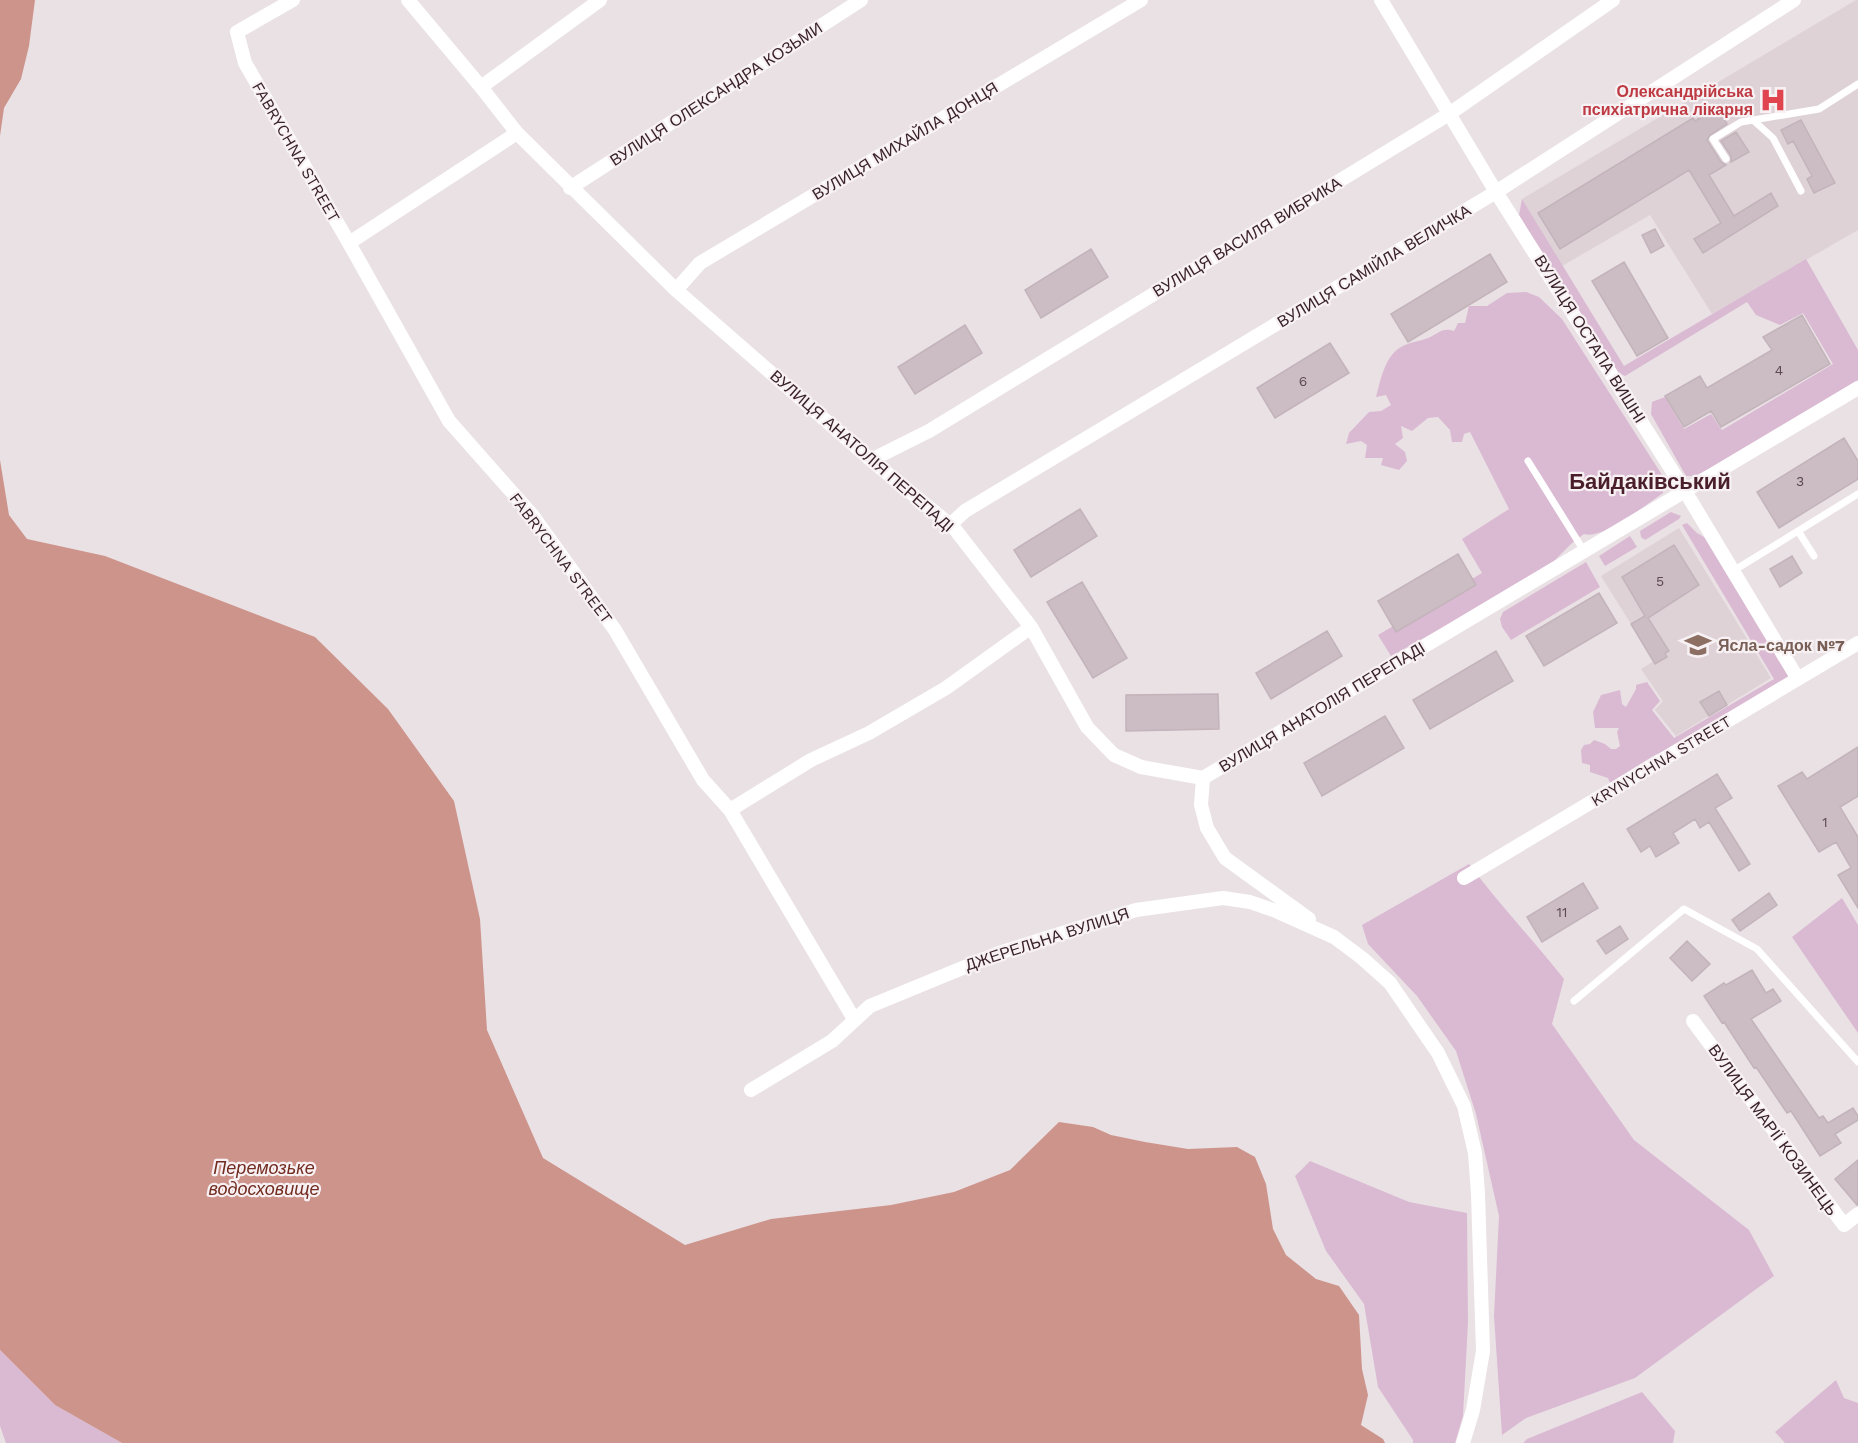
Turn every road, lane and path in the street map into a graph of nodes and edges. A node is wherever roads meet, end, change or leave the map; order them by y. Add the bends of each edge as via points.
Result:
1 (293, 0) edge
2 (408, 0) edge
3 (600, 0) edge
4 (861, 0) edge
5 (1141, 0) edge
6 (1381, 0) edge
7 (1613, 0) edge
8 (1794, 0) edge
9 (1858, 84) edge
10 (481, 87) junction
11 (1449, 114) junction
12 (1753, 120) junction
13 (517, 133) junction
14 (1726, 159) dead end
15 (570, 188) junction
16 (1801, 190) dead end
17 (1496, 192) junction
18 (350, 243) junction
19 (676, 290) junction
20 (1858, 388) edge
21 (871, 460) junction
22 (1528, 461) dead end
23 (1685, 490) junction
24 (1858, 494) edge
25 (950, 525) junction
26 (1798, 531) junction
27 (1584, 551) junction
28 (1814, 556) dead end
29 (1733, 571) junction
30 (1031, 627) junction
31 (1858, 643) edge
32 (1798, 679) junction
33 (1203, 778) junction
34 (730, 810) junction
35 (1464, 878) dead end
36 (1334, 937) junction
37 (1574, 1001) dead end
38 (854, 1019) junction
39 (1693, 1020) dead end
40 (1858, 1062) edge
41 (751, 1090) dead end
42 (1858, 1214) edge
43 (1463, 1443) edge

1 - 18 street, FABRYCHNA STREET via 237,32 245,63
2 - 10 street, ВУЛИЦЯ АНАТОЛІЯ ПЕРЕПАДІ
3 - 10 street
4 - 15 street, ВУЛИЦЯ ОЛЕКСАНДРА КОЗЬМИ
5 - 19 street, ВУЛИЦЯ МИХАЙЛА ДОНЦЯ via 700,263
6 - 11 street, ВУЛИЦЯ ОСТАПА ВИШНІ
7 - 11 street, ВУЛИЦЯ ВАСИЛЯ ВИБРИКА
8 - 17 street, ВУЛИЦЯ САМІЙЛА ВЕЛИЧКА
9 - 12 lane via 1819,109
10 - 13 street, ВУЛИЦЯ АНАТОЛІЯ ПЕРЕПАДІ
11 - 17 street, ВУЛИЦЯ ОСТАПА ВИШНІ
11 - 21 street, ВУЛИЦЯ ВАСИЛЯ ВИБРИКА via 929,431
12 - 14 lane via 1741,122 1713,139
12 - 16 lane via 1773,138
13 - 15 street, ВУЛИЦЯ АНАТОЛІЯ ПЕРЕПАДІ
13 - 18 street
15 - 19 street, ВУЛИЦЯ АНАТОЛІЯ ПЕРЕПАДІ
17 - 23 street, ВУЛИЦЯ ОСТАПА ВИШНІ
17 - 25 street, ВУЛИЦЯ САМІЙЛА ВЕЛИЧКА via 965,511
18 - 34 street, FABRYCHNA STREET via 449,421 533,516 615,630 703,780
19 - 21 street, ВУЛИЦЯ АНАТОЛІЯ ПЕРЕПАДІ
20 - 23 street, ВУЛИЦЯ АНАТОЛІЯ ПЕРЕПАДІ
21 - 25 street, ВУЛИЦЯ АНАТОЛІЯ ПЕРЕПАДІ
22 - 27 lane
23 - 27 street, ВУЛИЦЯ АНАТОЛІЯ ПЕРЕПАДІ
23 - 29 street, ВУЛИЦЯ ОСТАПА ВИШНІ
24 - 26 lane
25 - 30 street, ВУЛИЦЯ АНАТОЛІЯ ПЕРЕПАДІ
26 - 28 lane
26 - 29 lane
27 - 33 street, ВУЛИЦЯ АНАТОЛІЯ ПЕРЕПАДІ
29 - 32 street, ВУЛИЦЯ ОСТАПА ВИШНІ
30 - 33 street, ВУЛИЦЯ АНАТОЛІЯ ПЕРЕПАДІ via 1087,728 1114,755 1141,767
30 - 34 street via 946,688 869,733 812,760
31 - 32 street, KRYNYCHNA STREET
32 - 35 street, KRYNYCHNA STREET
33 - 36 street via 1201,805 1207,828 1225,858
34 - 38 street, FABRYCHNA STREET
36 - 38 street, ДЖЕРЕЛЬНА ВУЛИЦЯ via 1276,911 1223,898 1136,910 980,960 870,1006
36 - 43 street, ДЖЕРЕЛЬНА ВУЛИЦЯ via 1390,982 1438,1053 1464,1106 1475,1153 1482,1351 1473,1410
37 - 40 lane via 1684,909 1757,949
38 - 41 street, ДЖЕРЕЛЬНА ВУЛИЦЯ via 832,1041
39 - 42 street, ВУЛИЦЯ МАРІЇ КОЗИНЕЦЬ via 1844,1225

